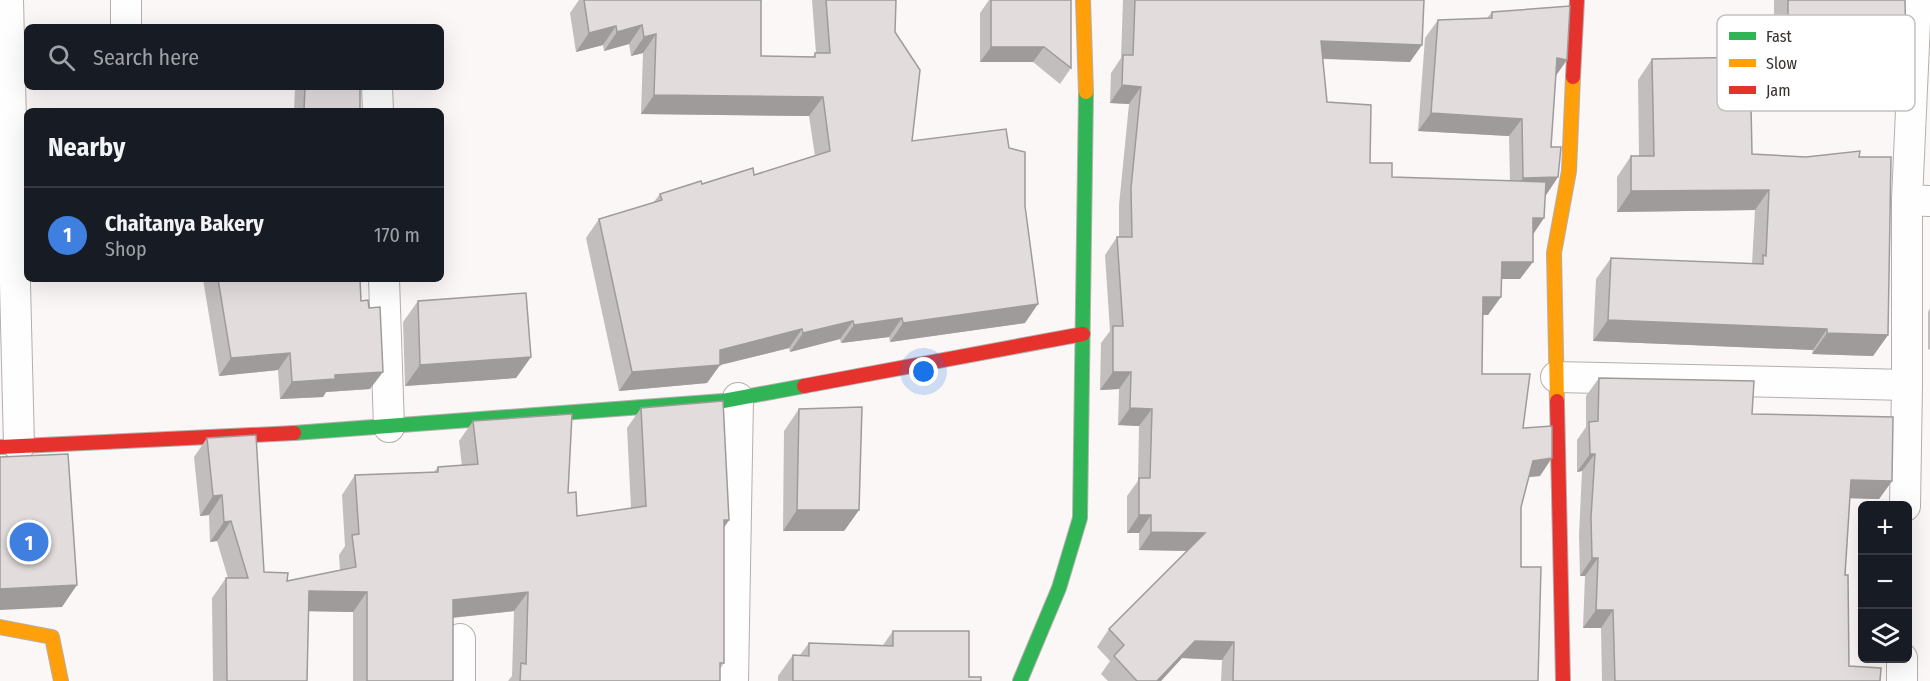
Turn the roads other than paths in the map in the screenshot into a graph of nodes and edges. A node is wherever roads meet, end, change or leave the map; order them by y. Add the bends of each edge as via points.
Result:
1 (8, 0) edge
2 (126, 0) edge
3 (1083, 0) edge
4 (1577, 0) edge
5 (1916, 0) edge
6 (126, 24) edge
7 (377, 90) edge
8 (378, 108) edge
9 (1918, 200) edge
10 (384, 282) edge
11 (1083, 334) junction
12 (1556, 377) junction
13 (1907, 385) junction
14 (738, 398) junction
15 (389, 427) junction
16 (10, 446) edge
17 (1905, 501) edge
18 (0, 627) edge
19 (460, 639) dead end
20 (1902, 663) edge
21 (61, 681) edge
22 (460, 681) edge
23 (733, 681) edge
24 (1020, 681) edge
25 (1563, 681) edge
26 (1902, 681) edge

1 - 16 street
2 - 6 street
3 - 11 street
4 - 12 street via 1569,171 1554,253
5 - 9 street
7 - 8 street
9 - 13 street
10 - 15 street
11 - 14 street
11 - 24 street via 1080,518 1059,588
12 - 13 street
12 - 25 street
13 - 17 street
14 - 15 street
14 - 23 street
15 - 16 street
18 - 21 street via 52,637
19 - 22 street
20 - 26 street

